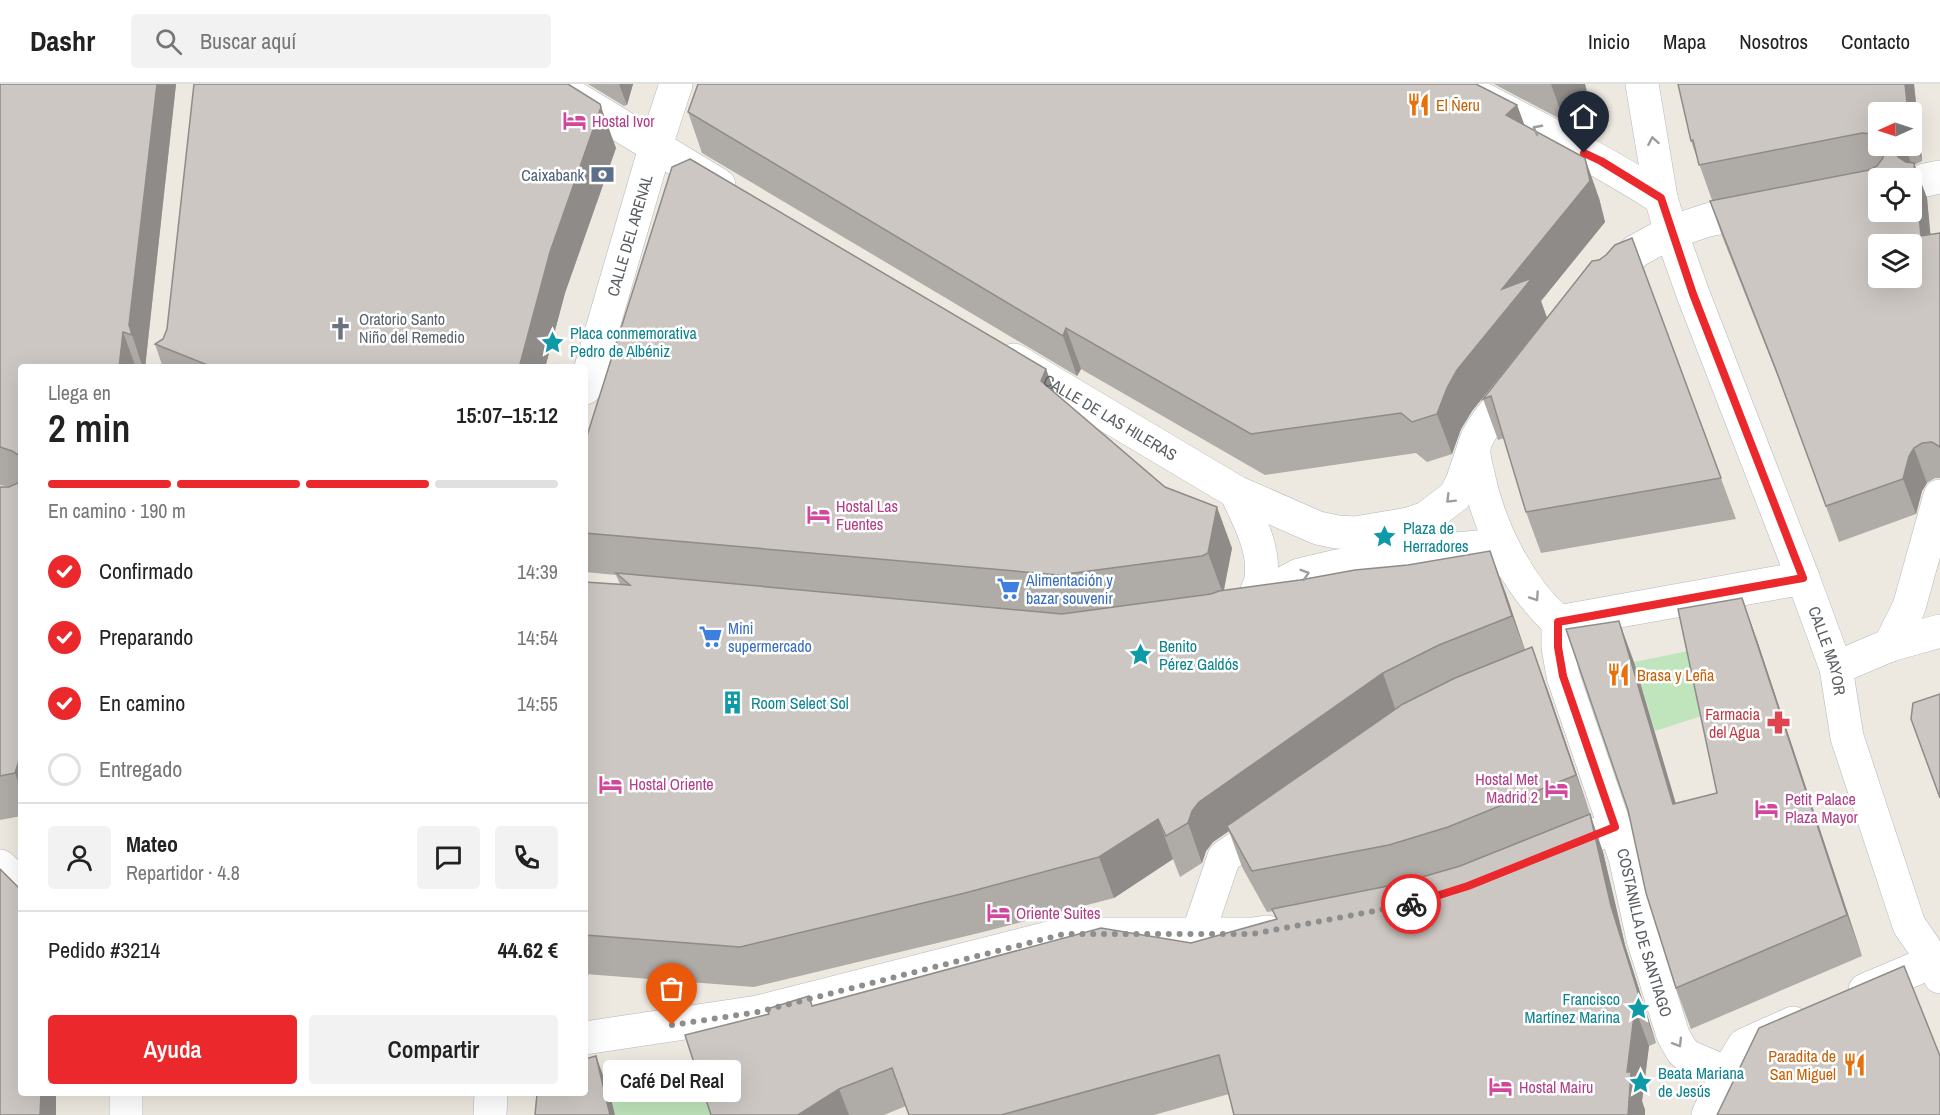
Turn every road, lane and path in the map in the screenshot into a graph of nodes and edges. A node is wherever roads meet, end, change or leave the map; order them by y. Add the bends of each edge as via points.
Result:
1 (552, 84) edge
2 (676, 84) edge
3 (1454, 84) edge
4 (1642, 84) edge
5 (655, 148) junction
6 (1661, 198) junction
7 (749, 202) edge
8 (1788, 205) edge
9 (1671, 232) junction
10 (1593, 294) edge
11 (992, 347) edge
12 (1540, 356) edge
13 (588, 378) edge
14 (1474, 447) junction
15 (1236, 492) junction
16 (1940, 496) edge
17 (1515, 568) junction
18 (1803, 578) junction
19 (1253, 600) junction
20 (1212, 617) edge
21 (1558, 622) junction
22 (1940, 631) edge
23 (1890, 645) junction
24 (1836, 668) junction
25 (1292, 810) edge
26 (1615, 827) junction
27 (1531, 861) edge
28 (0, 866) edge
29 (18, 882) edge
30 (1297, 926) edge
31 (1198, 934) junction
32 (1937, 969) edge
33 (588, 1038) edge
34 (1726, 1073) junction
35 (126, 1096) edge
36 (491, 1096) edge
37 (126, 1115) edge
38 (490, 1115) edge
39 (1708, 1115) edge

1 - 5 street
2 - 5 street, CALLE DEL ARENAL
6 -> 3 street via 1601,161
6 -> 4 street, CALLE MAYOR
5 - 7 street
5 - 13 street, CALLE DEL ARENAL
6 - 9 street, CALLE MAYOR
8 - 9 street via 1708,220
9 - 10 street via 1636,251
9 - 18 street, CALLE MAYOR
11 - 15 street, CALLE DE LAS HILERAS
12 - 14 street via 1491,417
14 -> 15 street via 1455,496 1426,518 1408,524 1337,532 1318,528
14 - 17 street via 1487,506
15 - 19 street via 1260,551 1261,578
16 - 23 street via 1909,607
19 -> 17 street via 1316,570 1445,549 1478,547
17 -> 21 street
18 - 21 street
18 - 24 street, CALLE MAYOR
19 - 20 street
21 - 26 street, COSTANILLA DE SANTIAGO via 1558,647 1549,667
22 - 23 street
23 - 24 street
24 - 32 street, CALLE MAYOR via 1847,737 1909,925
25 - 31 street via 1224,857
26 - 27 street
26 -> 34 street, COSTANILLA DE SANTIAGO via 1643,939 1677,1044 1689,1057
28 - 29 street
30 - 31 street via 1253,934
31 - 33 street via 1064,934 758,1012
32 - 34 street via 1826,1008 1744,1045
34 - 39 street
35 - 37 street
36 - 38 street

